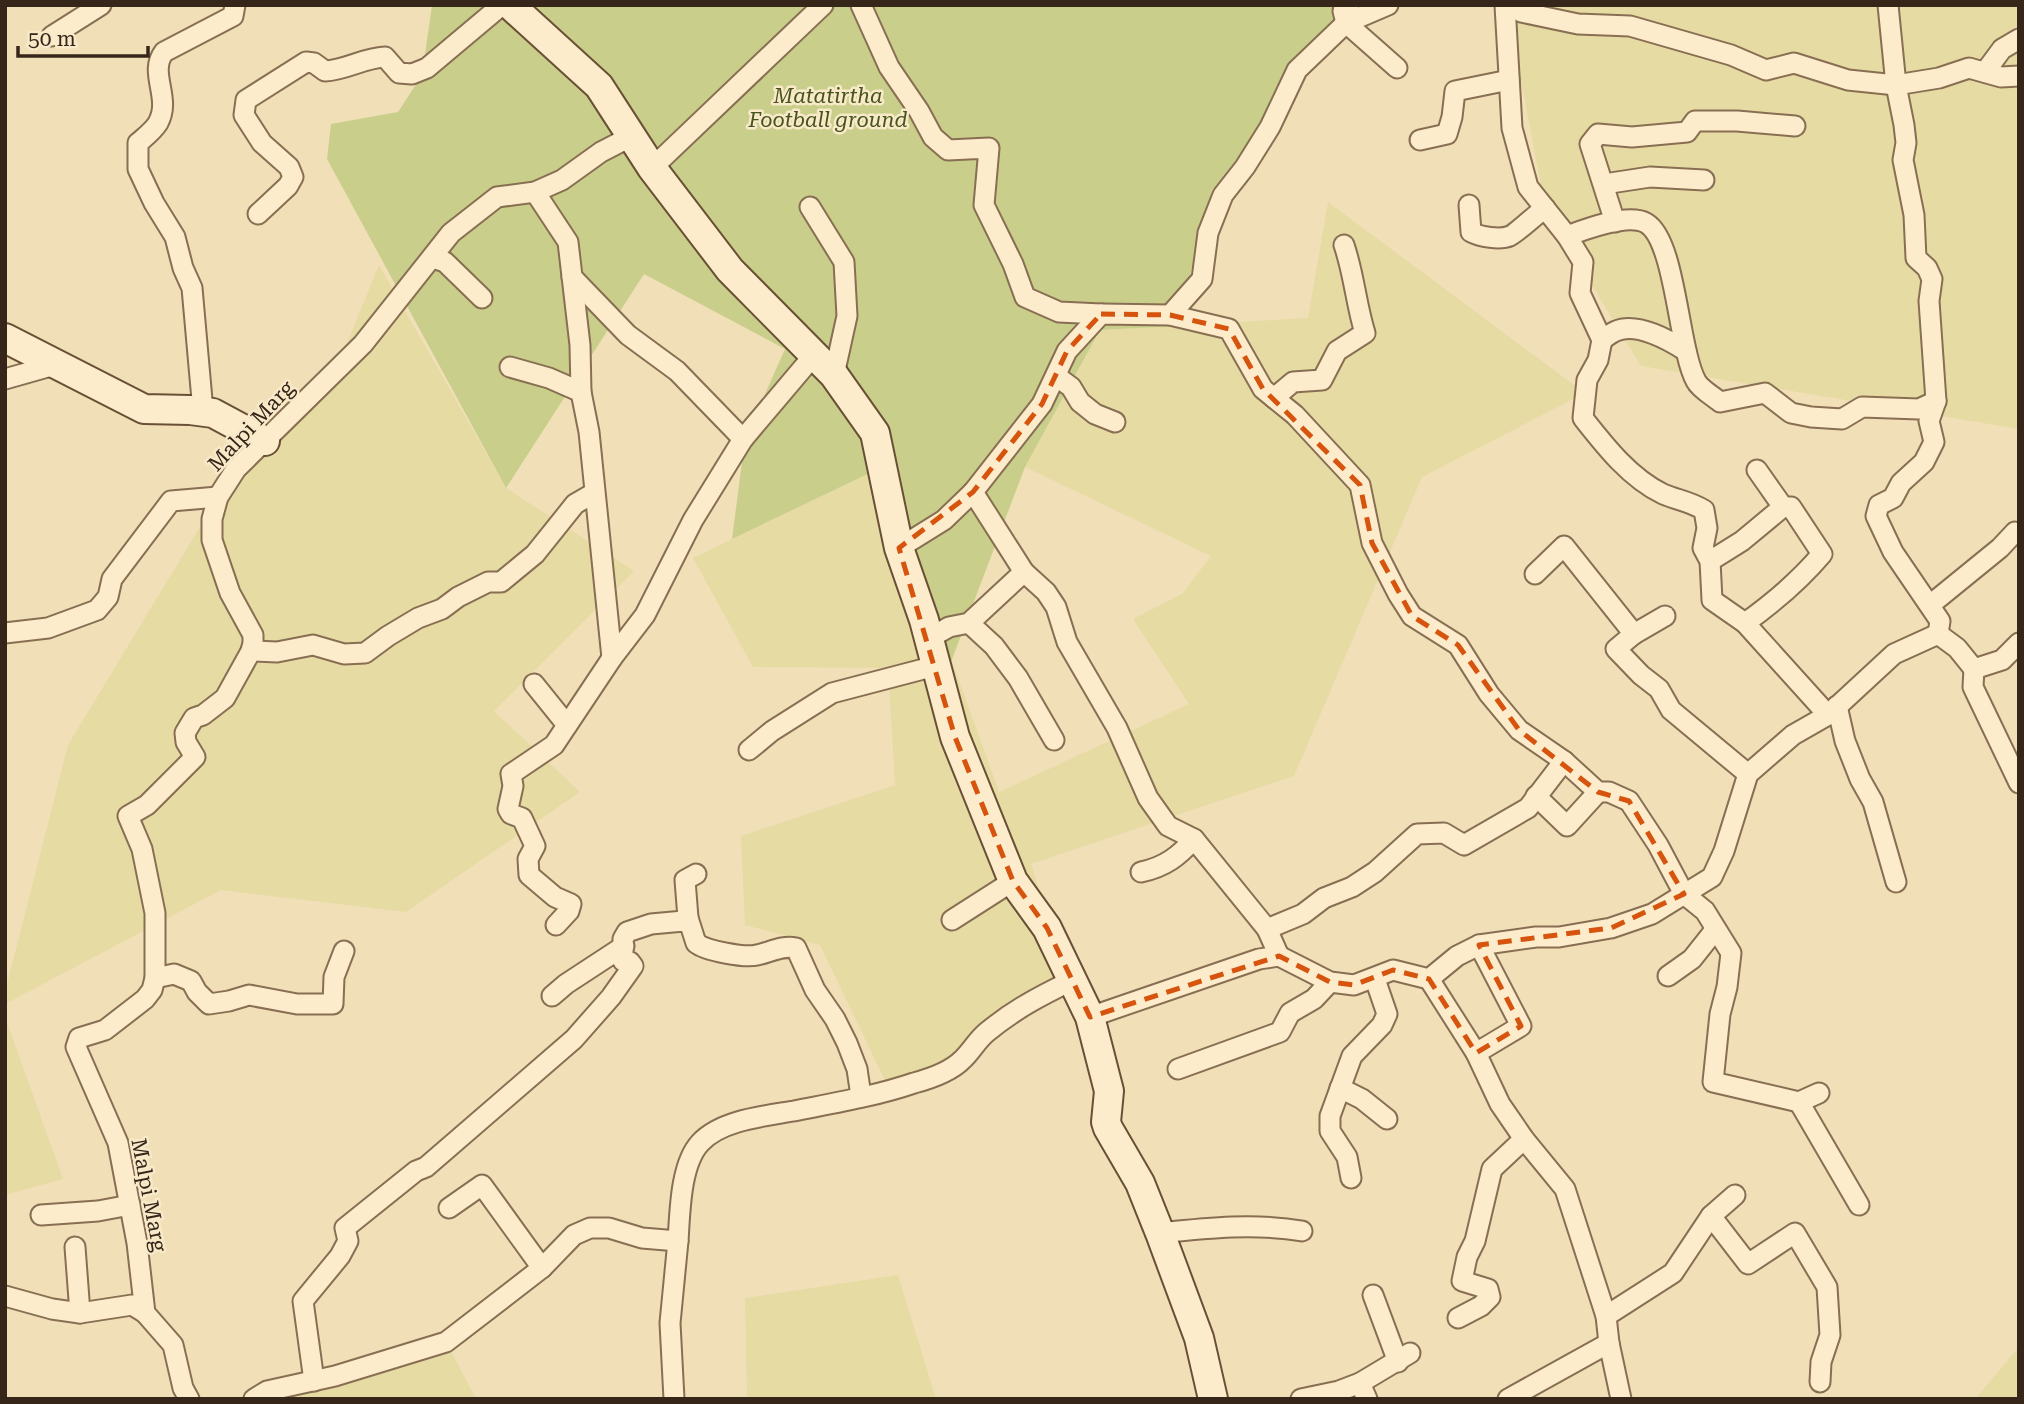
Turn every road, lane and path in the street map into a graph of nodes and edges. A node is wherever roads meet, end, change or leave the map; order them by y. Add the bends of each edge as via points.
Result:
1 (101, 5) edge
2 (235, 5) edge
3 (502, 5) edge
4 (510, 5) edge
5 (823, 5) edge
6 (860, 5) edge
7 (1388, 5) edge
8 (1505, 5) edge
9 (1516, 5) edge
10 (1888, 5) edge
11 (1348, 14) edge
12 (52, 36) dead end
13 (2019, 40) edge
14 (1397, 68) dead end
15 (1985, 72) junction
16 (2019, 76) edge
17 (1509, 80) junction
18 (1896, 85) junction
19 (1795, 125) dead end
20 (632, 136) junction
21 (1420, 140) dead end
22 (652, 168) junction
23 (1704, 180) dead end
24 (1604, 184) junction
25 (535, 192) junction
26 (1469, 205) dead end
27 (810, 207) dead end
28 (1545, 208) junction
29 (258, 214) dead end
30 (1615, 222) junction
31 (1567, 236) junction
32 (1344, 245) dead end
33 (433, 258) junction
34 (572, 277) junction
35 (482, 298) dead end
36 (1101, 314) junction
37 (1170, 315) junction
38 (5, 338) edge
39 (1602, 340) junction
40 (1686, 351) junction
41 (814, 355) junction
42 (58, 364) junction
43 (510, 367) dead end
44 (834, 375) junction
45 (1056, 376) junction
46 (5, 379) edge
47 (582, 392) junction
48 (1274, 398) junction
49 (1936, 401) junction
50 (203, 411) junction
51 (1115, 422) dead end
52 (743, 439) junction
53 (265, 441) junction
54 (1757, 470) dead end
55 (594, 492) junction
56 (973, 492) junction
57 (218, 497) junction
58 (1783, 507) junction
59 (2015, 532) dead end
60 (899, 548) junction
61 (1710, 561) junction
62 (1024, 572) junction
63 (1535, 574) dead end
64 (1930, 605) junction
65 (1665, 616) dead end
66 (969, 622) junction
67 (1745, 623) junction
68 (5, 633) edge
69 (1634, 634) junction
70 (1938, 634) junction
71 (2019, 643) edge
72 (251, 651) junction
73 (932, 653) junction
74 (612, 658) junction
75 (1974, 669) junction
76 (534, 684) dead end
77 (1833, 710) junction
78 (567, 725) junction
79 (1054, 740) dead end
80 (749, 750) dead end
81 (1564, 761) junction
82 (1748, 775) junction
83 (2019, 783) edge
84 (1598, 792) junction
85 (1536, 796) junction
86 (1194, 839) junction
87 (1142, 872) dead end
88 (696, 874) dead end
89 (1013, 881) junction
90 (1896, 883) dead end
91 (1685, 894) junction
92 (688, 918) junction
93 (952, 920) dead end
94 (556, 925) dead end
95 (1267, 929) junction
96 (1715, 930) junction
97 (1479, 945) junction
98 (624, 946) junction
99 (344, 951) dead end
100 (1279, 956) junction
101 (1668, 976) dead end
102 (156, 978) junction
103 (1375, 979) junction
104 (1429, 979) junction
105 (1073, 980) junction
106 (1330, 982) junction
107 (552, 996) dead end
108 (1090, 1017) junction
109 (1476, 1053) junction
110 (1178, 1069) dead end
111 (1340, 1088) junction
112 (1819, 1093) dead end
113 (861, 1096) junction
114 (1798, 1102) junction
115 (1387, 1119) dead end
116 (1524, 1139) junction
117 (1351, 1178) dead end
118 (1735, 1195) dead end
119 (130, 1205) junction
120 (1859, 1205) dead end
121 (449, 1208) dead end
122 (41, 1215) dead end
123 (1711, 1216) junction
124 (1302, 1231) dead end
125 (1160, 1233) junction
126 (678, 1241) junction
127 (75, 1247) dead end
128 (542, 1268) junction
129 (1373, 1295) dead end
130 (6, 1297) edge
131 (79, 1313) junction
132 (145, 1313) junction
133 (1606, 1316) junction
134 (1458, 1318) dead end
135 (1609, 1343) junction
136 (314, 1381) junction
137 (1820, 1382) dead end
138 (1363, 1391) edge
139 (189, 1399) edge
140 (254, 1399) edge
141 (674, 1399) edge
142 (1213, 1399) edge
143 (1301, 1399) edge
144 (1508, 1399) edge
145 (1621, 1399) edge

1 - 12 street
2 - 50 street via 233,16 164,52 158,60 164,97 160,120 138,143 136,154 138,169 175,237 192,288
3 - 29 street via 426,68 412,74 399,73 385,57 361,60 336,71 306,62 246,100 244,115 293,177
4 - 20 street via 599,86
5 - 22 street
6 - 36 street via 889,67 933,137 948,150 989,148 984,205 1026,297 1059,312
7 - 11 street
8 - 17 street
9 - 18 street via 1521,12 1578,24 1630,26 1766,70 1794,63 1848,80
10 - 18 street
11 - 14 street
11 - 37 street via 1297,70 1270,127 1223,195 1208,233 1202,279
13 - 15 street via 2002,49
15 - 16 street
15 - 18 street via 1969,68
17 - 21 street via 1455,91 1447,134
17 - 28 street via 1512,128 1528,187
18 - 49 street via 1916,258 1932,279 1929,301
19 - 24 street via 1695,121 1687,132 1632,137 1598,134 1590,144
20 - 22 street
20 - 25 street, Malpi Marg
22 - 41 street via 730,270
23 - 24 street via 1650,177
24 - 30 street
25 - 33 street, Malpi Marg via 497,197 451,233
25 - 34 street via 568,242
26 - 28 street via 1471,232 1493,237 1510,236
27 - 44 street via 844,262 847,316
28 - 31 street
30 - 31 street
30 - 40 street via 1645,222 1656,232 1671,273
31 - 39 street via 1583,262 1580,293
32 - 48 street via 1364,333 1337,351 1322,380 1293,382
33 - 35 street via 445,262
33 - 53 street, Malpi Marg via 363,344
34 - 47 street
34 - 52 street via 628,335 677,371
36 - 37 street
36 - 45 street via 1067,351
37 - 48 street via 1229,329 1263,388
38 - 42 street
39 - 40 street via 1630,328
39 - 61 street via 1587,380 1583,418 1628,470 1663,494 1704,510 1703,548
40 - 49 street via 1696,383 1720,402 1765,393 1791,413 1842,419 1862,407 1919,409
41 - 44 street
41 - 52 street
42 - 46 street
42 - 50 street via 144,409
43 - 47 street
44 - 60 street via 875,433
45 - 51 street via 1095,414
45 - 56 street via 1042,404
47 - 55 street
48 - 81 street via 1360,485 1372,543 1412,616 1458,645 1519,730
49 - 64 street via 1929,421 1934,442 1924,462 1901,483 1894,498 1879,505 1876,516 1893,552
50 - 53 street
52 - 74 street via 693,520 645,615
53 - 57 street, Malpi Marg via 236,469
54 - 58 street
55 - 72 street via 575,504 536,554 501,582 488,582 458,597 365,653 344,654 313,645
55 - 74 street
56 - 60 street via 944,520
56 - 62 street
57 - 68 street via 171,501 112,579 108,597 97,610 48,628
57 - 72 street, Malpi Marg via 212,540 230,593 253,635
58 - 61 street
58 - 67 street via 1791,507 1822,554
59 - 64 street
60 - 73 street
61 - 67 street via 1712,600
62 - 66 street
62 - 86 street via 1056,607 1068,642 1117,728 1148,798 1168,826
63 - 69 street via 1564,546
64 - 70 street via 1940,621
65 - 69 street
66 - 73 street via 950,627
66 - 79 street via 1018,678
67 - 77 street
69 - 82 street via 1616,649 1659,689 1671,710
70 - 75 street via 1958,648
70 - 77 street via 1894,654
71 - 75 street via 2002,660
72 - 102 street via 225,698 194,718 185,733 195,757 147,805 128,816 142,849 155,912
73 - 80 street via 832,693
73 - 89 street via 955,737
74 - 78 street
75 - 83 street via 1973,687
76 - 78 street
77 - 82 street via 1793,735
77 - 90 street via 1873,802
78 - 94 street via 554,745 510,774 513,786 508,804 511,814 522,818 534,843 529,875 571,904
81 - 84 street
81 - 85 street
82 - 91 street via 1712,877
84 - 85 street via 1567,826
84 - 91 street via 1629,800
85 - 95 street via 1528,808 1464,845 1444,834 1418,834 1352,887
86 - 87 street via 1179,856
86 - 95 street
88 - 92 street via 685,880
89 - 93 street
89 - 105 street via 1046,928
91 - 96 street via 1705,911
91 - 97 street via 1652,914 1611,928
92 - 98 street via 627,932
92 - 113 street via 696,943 708,950 754,956 796,948 847,1043
95 - 100 street
96 - 101 street via 1692,959
96 - 114 street via 1731,953 1713,1082
97 - 104 street
97 - 109 street via 1521,1026
98 - 107 street
98 - 136 street via 623,961 634,967 574,1039 426,1167 345,1228 348,1241 340,1256 303,1301
99 - 102 street via 334,977 334,1004 297,1004 249,995 209,1004 191,981 174,974
100 - 106 street
100 - 108 street via 1259,958
102 - 119 street, Malpi Marg via 145,999 104,1030 76,1041 118,1143
103 - 104 street via 1393,970
103 - 106 street via 1354,985
103 - 111 street via 1387,1014 1352,1056
104 - 109 street
105 - 108 street
105 - 113 street via 1024,1004 984,1035 961,1062 914,1084
106 - 110 street via 1314,999 1290,1013 1280,1032
108 - 125 street via 1109,1091 1106,1122 1140,1183
109 - 116 street via 1500,1104
111 - 115 street
111 - 117 street via 1330,1131 1348,1157
112 - 114 street
113 - 126 street via 747,1118 700,1143 683,1186
114 - 120 street
116 - 133 street via 1565,1189
116 - 134 street via 1492,1169 1463,1274 1462,1281 1488,1289 1490,1297
118 - 123 street
119 - 122 street
119 - 132 street, Malpi Marg
121 - 128 street via 482,1185
123 - 133 street via 1673,1273
123 - 137 street via 1748,1264 1795,1233 1827,1287 1830,1335
124 - 125 street via 1228,1226
125 - 142 street via 1199,1338
126 - 128 street via 590,1228 574,1235
126 - 141 street via 670,1323
127 - 131 street
128 - 136 street via 446,1342
129 - 138 street via 1404,1358
130 - 131 street
131 - 132 street via 132,1305
132 - 139 street via 173,1345
133 - 135 street
135 - 144 street
135 - 145 street
136 - 140 street via 267,1391
138 - 143 street

